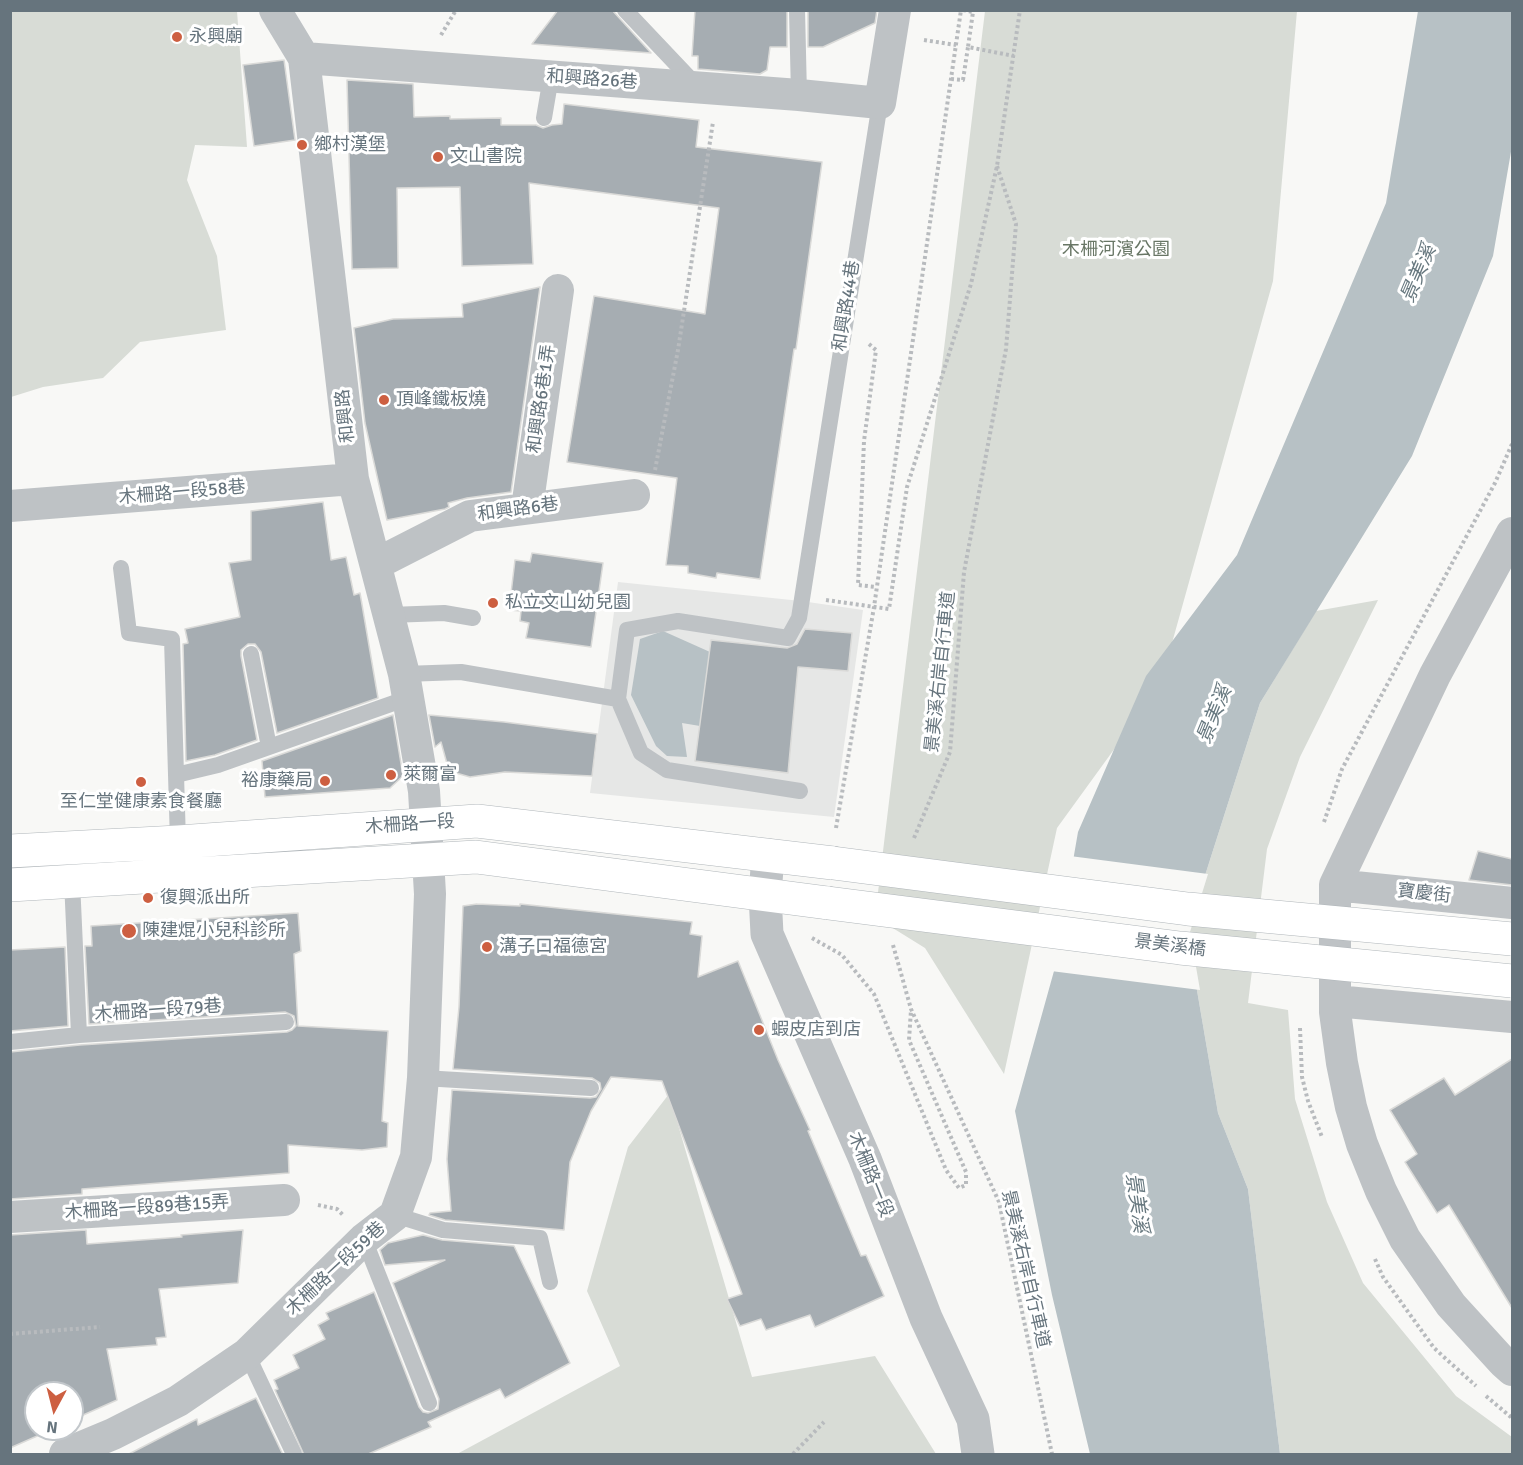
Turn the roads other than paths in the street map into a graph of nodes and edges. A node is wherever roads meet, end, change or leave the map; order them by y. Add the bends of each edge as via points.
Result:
1 (275, 10) edge
2 (625, 10) edge
3 (797, 10) edge
4 (895, 10) edge
5 (304, 57) junction
6 (550, 76) junction
7 (699, 88) junction
8 (799, 94) junction
9 (880, 103) junction
10 (544, 118) dead end
11 (558, 290) dead end
12 (353, 479) junction
13 (634, 495) road end
14 (10, 506) edge
15 (527, 508) junction
16 (1512, 533) edge
17 (376, 564) junction
18 (121, 568) dead end
19 (390, 615) junction
20 (473, 618) dead end
21 (251, 654) dead end
22 (406, 686) junction
23 (618, 699) junction
24 (269, 747) junction
25 (176, 775) junction
26 (800, 791) dead end
27 (425, 824) junction
28 (178, 842) junction
29 (10, 851) edge
30 (768, 855) junction
31 (428, 861) junction
32 (72, 881) junction
33 (10, 885) edge
34 (1335, 885) junction
35 (765, 895) junction
36 (1512, 903) edge
37 (1512, 939) edge
38 (1512, 981) edge
39 (1335, 1001) junction
40 (1512, 1017) edge
41 (286, 1022) dead end
42 (80, 1035) junction
43 (10, 1042) edge
44 (423, 1078) junction
45 (591, 1088) dead end
46 (284, 1200) road end
47 (395, 1215) junction
48 (10, 1217) edge
49 (364, 1239) junction
50 (550, 1282) dead end
51 (247, 1354) junction
52 (1512, 1370) edge
53 (429, 1403) dead end
54 (117, 1444) edge
55 (65, 1455) edge
56 (294, 1455) edge
57 (978, 1455) edge

1 - 5 street, 和興路
2 - 7 lane
3 - 8 lane
4 - 9 street, 和興路44巷
5 - 6 street, 和興路26巷
5 - 12 street, 和興路
6 - 7 street, 和興路26巷
6 - 10 lane
7 - 8 street, 和興路26巷
8 - 9 street, 和興路26巷
9 - 23 lane, 和興路44巷 via 799,618 788,638 678,621 627,630
11 - 15 street, 和興路6巷1弄
12 - 14 street, 木柵路一段58巷
12 - 17 street, 和興路
13 - 15 street, 和興路6巷
15 - 17 street, 和興路6巷 via 470,516
16 - 34 street via 1435,675
17 - 19 street, 和興路
18 - 25 lane via 129,633 172,639
19 - 20 lane via 444,613
19 - 22 street, 和興路
21 - 24 lane
22 - 23 lane via 461,672
22 - 24 lane
22 - 27 street, 和興路 via 424,791
23 - 26 lane via 641,753 667,770
24 - 25 lane
25 - 28 lane
27 - 28 main road, 木柵路一段
27 - 30 main road, 木柵路一段 via 477,821
27 - 31 street, 木柵路一段59巷
28 - 29 main road, 木柵路一段
30 - 35 street, 木柵路一段
30 - 37 main road, bridge via 1188,909
31 - 32 main road, 木柵路一段
31 - 35 main road, 木柵路一段 via 476,857
31 - 44 street, 木柵路一段59巷
32 - 33 main road, 木柵路一段
32 - 42 lane, 木柵路一段79巷
34 - 36 street, 寶慶街
34 - 39 street
35 - 38 main road, 景美溪橋, bridge via 1180,948
35 - 57 street, 木柵路一段 via 767,933 865,1159 926,1318 973,1419
39 - 40 street
39 - 52 street via 1351,1107 1362,1144 1405,1239 1450,1305
41 - 42 lane, 木柵路一段79巷
42 - 43 lane
44 - 45 lane
44 - 47 street, 木柵路一段59巷 via 416,1157
46 - 48 street, 木柵路一段89巷15弄
47 - 49 street, 木柵路一段59巷
47 - 50 lane via 443,1230 540,1238
49 - 51 street, 木柵路一段59巷
49 - 53 lane
51 - 54 street, 木柵路一段59巷
51 - 56 lane
54 - 55 street, 木柵路一段59巷

